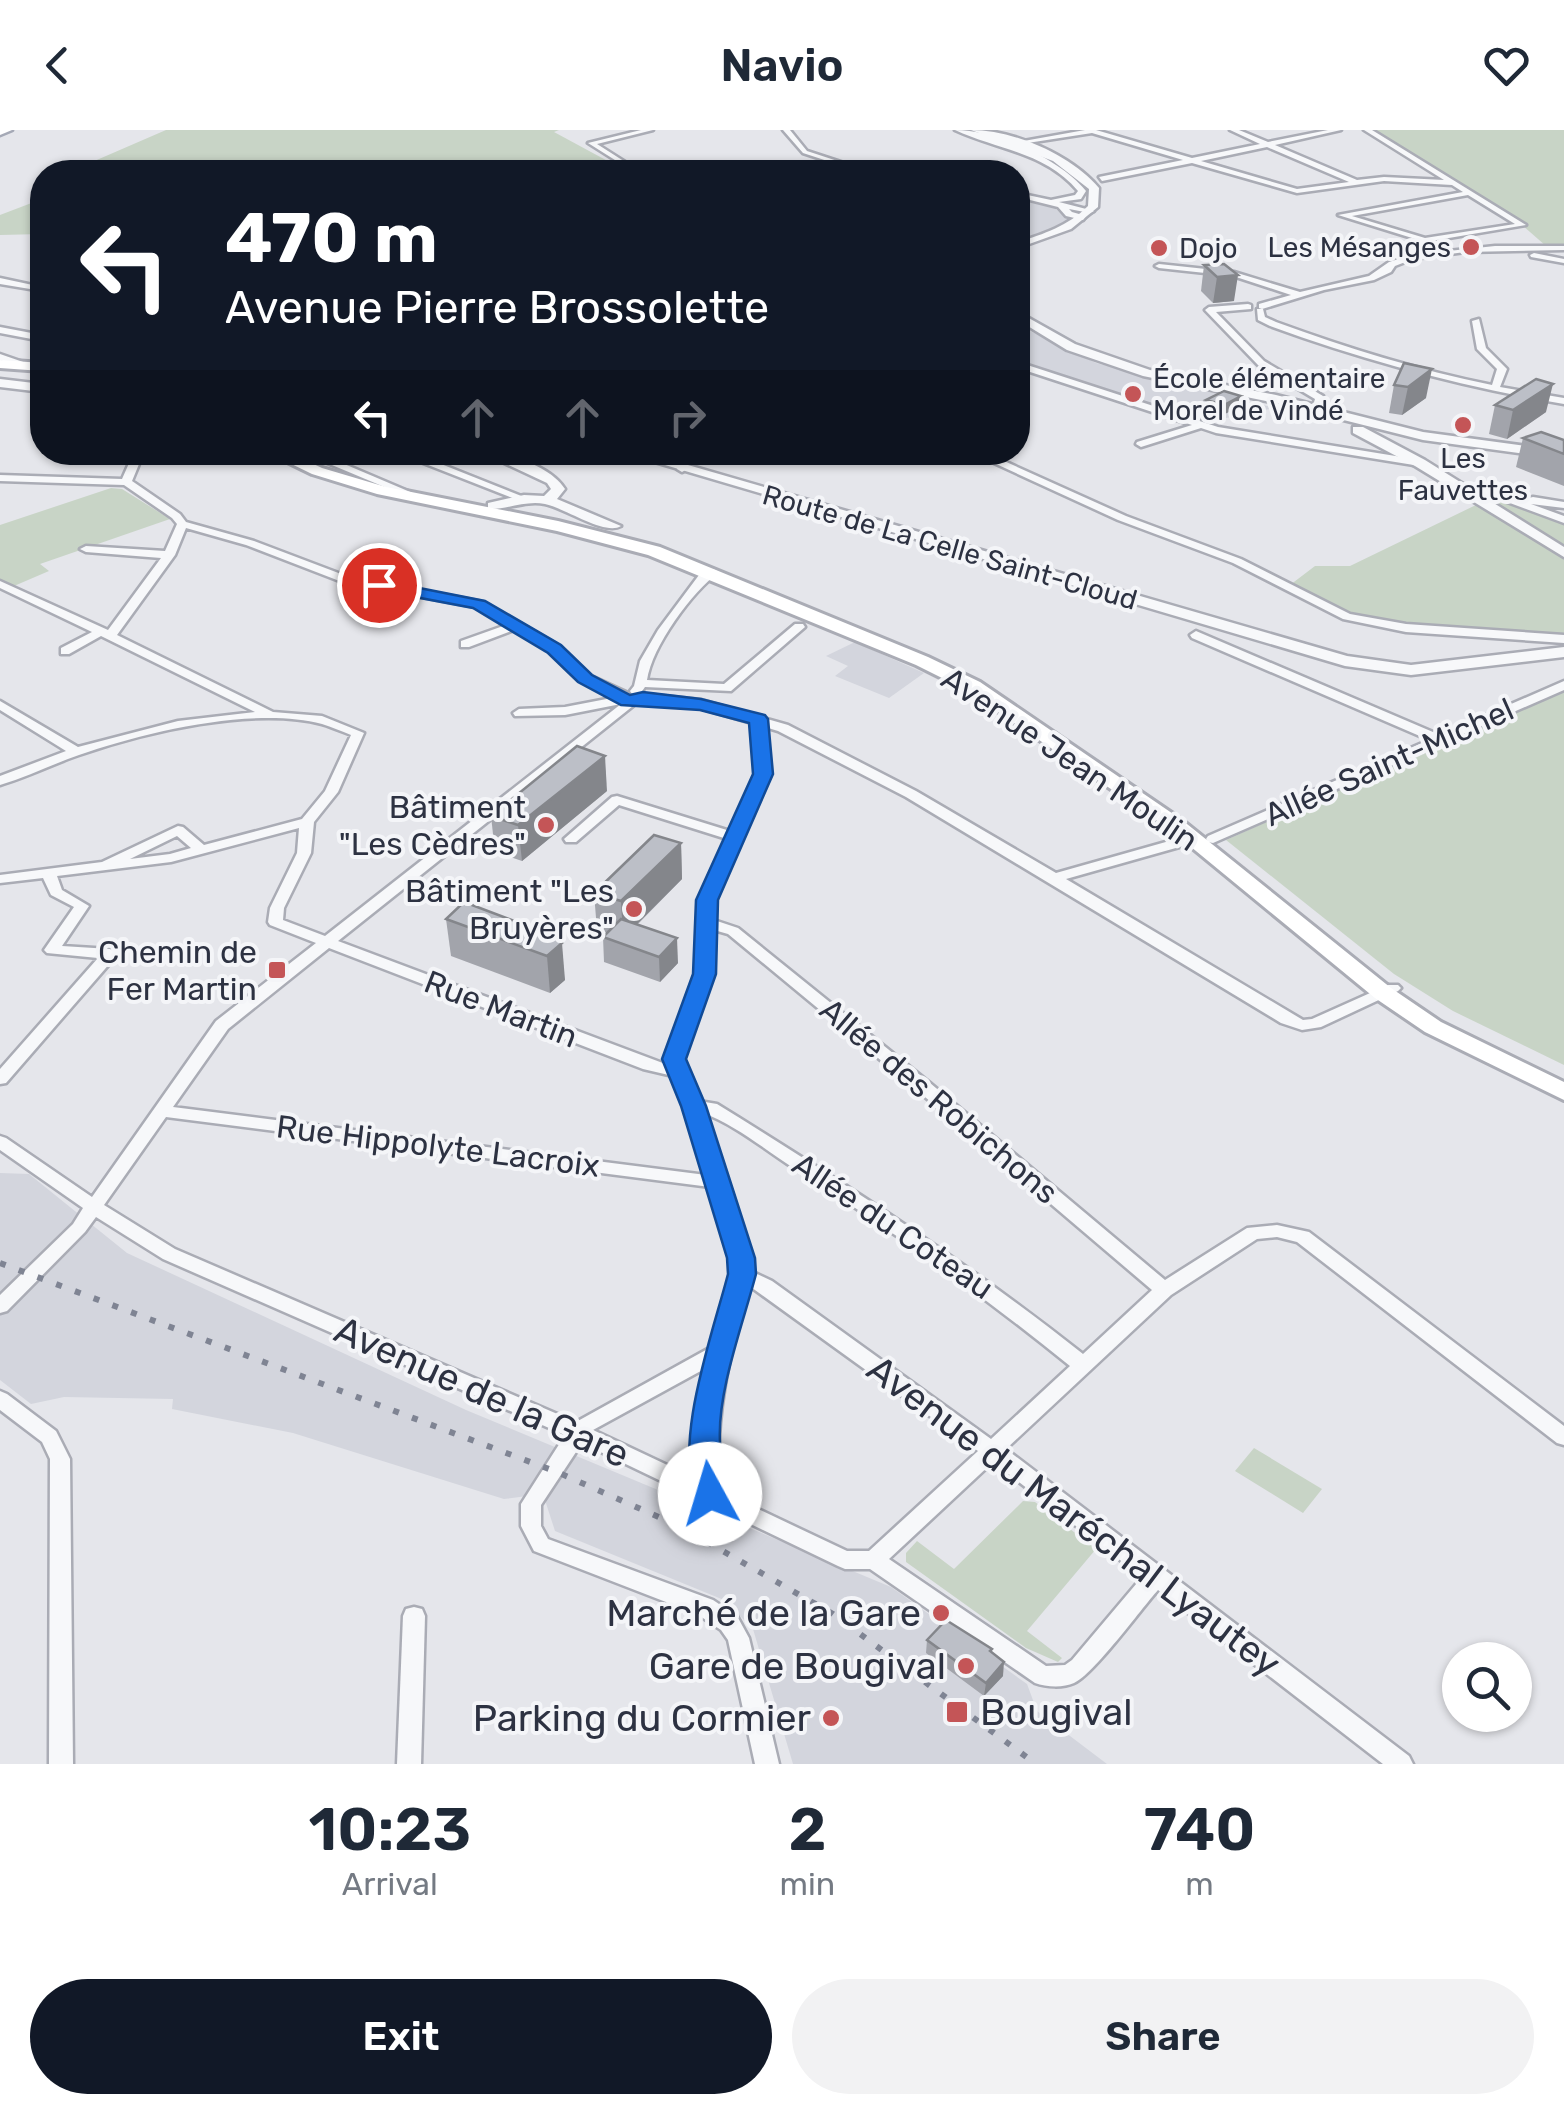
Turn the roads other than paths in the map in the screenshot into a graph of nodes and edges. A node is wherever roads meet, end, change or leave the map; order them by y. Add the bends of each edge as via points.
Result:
1 (650, 130) edge
2 (786, 130) edge
3 (958, 130) edge
4 (976, 130) edge
5 (1015, 130) edge
6 (1233, 130) edge
7 (1338, 130) edge
8 (1368, 130) edge
9 (1090, 131) edge
10 (1018, 142) junction
11 (1268, 145) junction
12 (615, 160) edge
13 (830, 160) edge
14 (1198, 160) junction
15 (1102, 180) dead end
16 (1354, 181) junction
17 (1453, 183) junction
18 (1468, 192) junction
19 (1030, 198) edge
20 (1058, 203) junction
21 (1086, 214) junction
22 (1030, 241) edge
23 (1564, 248) edge
24 (1503, 249) junction
25 (1564, 261) edge
26 (1159, 266) dead end
27 (0, 281) edge
28 (30, 286) edge
29 (1298, 294) junction
30 (1257, 308) junction
31 (1476, 321) dead end
32 (0, 322) edge
33 (1030, 322) edge
34 (0, 330) edge
35 (18, 332) junction
36 (30, 335) edge
37 (2, 362) edge
38 (30, 367) edge
39 (30, 368) edge
40 (1030, 369) edge
41 (0, 383) edge
42 (30, 387) edge
43 (1495, 390) junction
44 (1564, 401) edge
45 (1317, 409) junction
46 (1198, 426) junction
47 (1140, 444) dead end
48 (1564, 453) edge
49 (1420, 463) junction
50 (132, 465) edge
51 (305, 465) edge
52 (339, 465) edge
53 (430, 465) edge
54 (517, 465) edge
55 (669, 465) edge
56 (683, 465) edge
57 (1005, 465) edge
58 (682, 469) junction
59 (364, 475) junction
60 (334, 477) junction
61 (0, 478) edge
62 (121, 482) junction
63 (1462, 490) junction
64 (399, 494) junction
65 (417, 496) junction
66 (1520, 504) junction
67 (1564, 505) edge
68 (533, 510) junction
69 (1564, 520) edge
70 (182, 524) junction
71 (86, 549) dead end
72 (1564, 553) edge
73 (169, 555) junction
74 (713, 572) junction
75 (0, 584) edge
76 (517, 625) junction
77 (800, 627) dead end
78 (104, 635) junction
79 (1196, 635) dead end
80 (1564, 639) edge
81 (465, 644) dead end
82 (64, 650) dead end
83 (1564, 652) edge
84 (1564, 685) edge
85 (633, 695) junction
86 (0, 704) edge
87 (519, 712) dead end
88 (268, 714) junction
89 (758, 719) junction
90 (1441, 740) junction
91 (74, 750) junction
92 (0, 782) edge
93 (307, 822) junction
94 (734, 837) junction
95 (571, 839) dead end
96 (1203, 839) junction
97 (200, 849) junction
98 (105, 866) junction
99 (49, 874) junction
100 (1054, 878) junction
101 (0, 880) edge
102 (708, 922) junction
103 (323, 942) junction
104 (1388, 990) junction
105 (680, 1072) junction
106 (0, 1079) edge
107 (1564, 1079) edge
108 (1564, 1092) edge
109 (693, 1106) junction
110 (160, 1111) junction
111 (0, 1142) edge
112 (717, 1182) junction
113 (96, 1206) junction
114 (742, 1274) junction
115 (1164, 1290) junction
116 (0, 1306) edge
117 (721, 1351) junction
118 (1083, 1365) junction
119 (0, 1399) edge
120 (578, 1432) junction
121 (1564, 1438) edge
122 (992, 1450) junction
123 (710, 1494) junction
124 (874, 1560) junction
125 (1156, 1576) junction
126 (414, 1616) dead end
127 (61, 1764) edge
128 (409, 1764) edge
129 (767, 1764) edge
130 (1401, 1764) edge

1 - 12 street via 591,143
2 - 13 street via 800,150
3 - 20 street via 1061,171 1082,191
4 - 10 street
5 - 10 street
6 - 11 street
7 - 11 street
8 - 17 street
9 - 10 street
9 - 14 street
10 - 21 street via 1087,179 1096,196
11 - 14 street
11 - 16 street
14 - 15 street
14 - 16 street via 1297,191
16 - 17 street
17 - 18 street
18 - 18 street via 1342,216 1425,240 1522,225
19 - 20 street
20 - 21 street via 1069,214
21 - 22 street
23 - 24 street
24 - 25 street
24 - 29 street via 1433,255
26 - 29 street via 1234,274
27 - 28 street
29 - 30 street
30 - 43 street via 1264,319 1324,344
30 - 45 street via 1209,310 1261,364 1320,398
31 - 43 street via 1482,349 1502,369
32 - 35 street
33 - 45 street via 1123,366
34 - 35 street
35 - 36 street
37 - 38 main road
37 - 39 main road
40 - 46 street
41 - 42 street
43 - 44 street
45 - 48 street via 1469,445
45 - 49 street via 1317,415
46 - 47 street
46 - 49 street
49 - 63 street
50 - 62 street
51 - 60 main road
52 - 59 street
53 - 68 street
54 - 68 street via 558,489
55 - 58 street, Route de La Celle Saint-Cloud
56 - 58 street
57 - 80 street via 1237,561 1347,617
58 - 83 street, Route de La Celle Saint-Cloud via 1315,654 1411,670
59 - 60 street
59 - 65 street
60 - 64 main road
61 - 62 street
62 - 70 street
63 - 66 street via 1484,490
63 - 72 street
64 - 65 main road
64 - 68 main road
65 - 68 main road
66 - 67 street
66 - 69 street
68 - 74 main road, Avenue Jean Moulin
68 - 96 main road, Avenue Jean Moulin via 670,542 934,654 1191,818
70 - 73 street
70 - 76 street via 346,580 479,604
71 - 73 street
73 - 78 street
74 - 85 street via 640,668
74 - 96 main road, Avenue Jean Moulin via 973,686
75 - 78 street
76 - 81 street
76 - 85 street via 585,678
77 - 85 street via 727,688
78 - 82 street
78 - 88 street via 178,664
79 - 90 street
84 - 90 street, Allée Saint-Michel
85 - 87 street via 564,711
85 - 89 street
85 - 103 street
86 - 91 street
88 - 91 street
88 - 93 street via 314,718 358,733 331,792
89 - 94 street via 763,774
89 - 100 street via 911,794
90 - 96 street, Allée Saint-Michel
91 - 92 street
93 - 97 street
93 - 103 street, Rue Martin via 304,853 275,922
94 - 95 street via 617,800
94 - 102 street via 707,900
96 - 100 street, Allée Saint-Michel
96 - 104 main road, Avenue Jean Moulin
97 - 98 street
97 - 98 street via 178,830
98 - 99 street
99 - 101 street
99 - 106 street via 56,892 82,906 52,950 110,954
100 - 104 street via 1287,1019 1315,1023
102 - 105 street via 704,974 674,1059
102 - 115 street, Allée des Robichons via 733,931
103 - 105 street, Rue Martin
103 - 110 street via 222,1026
104 - 107 main road, Avenue Jean Moulin
104 - 108 main road, Avenue Jean Moulin via 1480,1053
105 - 109 street
109 - 112 street
109 - 118 street, Allée du Coteau via 711,1108 881,1213
110 - 112 street, Rue Hippolyte Lacroix
110 - 113 street
111 - 113 street, Avenue de la Gare
112 - 114 street
113 - 116 street
113 - 120 street, Avenue de la Gare via 169,1254
114 - 117 street
114 - 122 street, Avenue du Maréchal Lyautey
115 - 118 street
115 - 121 street via 1253,1232 1303,1237
117 - 120 street
117 - 123 street via 704,1438
118 - 122 street
119 - 127 street via 49,1437 60,1459
120 - 123 street, Avenue de la Gare
120 - 129 street via 531,1504 530,1526 540,1544 704,1607 729,1623
122 - 124 street
122 - 125 street, Avenue du Maréchal Lyautey
123 - 124 street, Avenue de la Gare via 845,1560
124 - 125 street via 1042,1676 1069,1675 1080,1667
125 - 130 street, Avenue du Maréchal Lyautey
126 - 128 street

